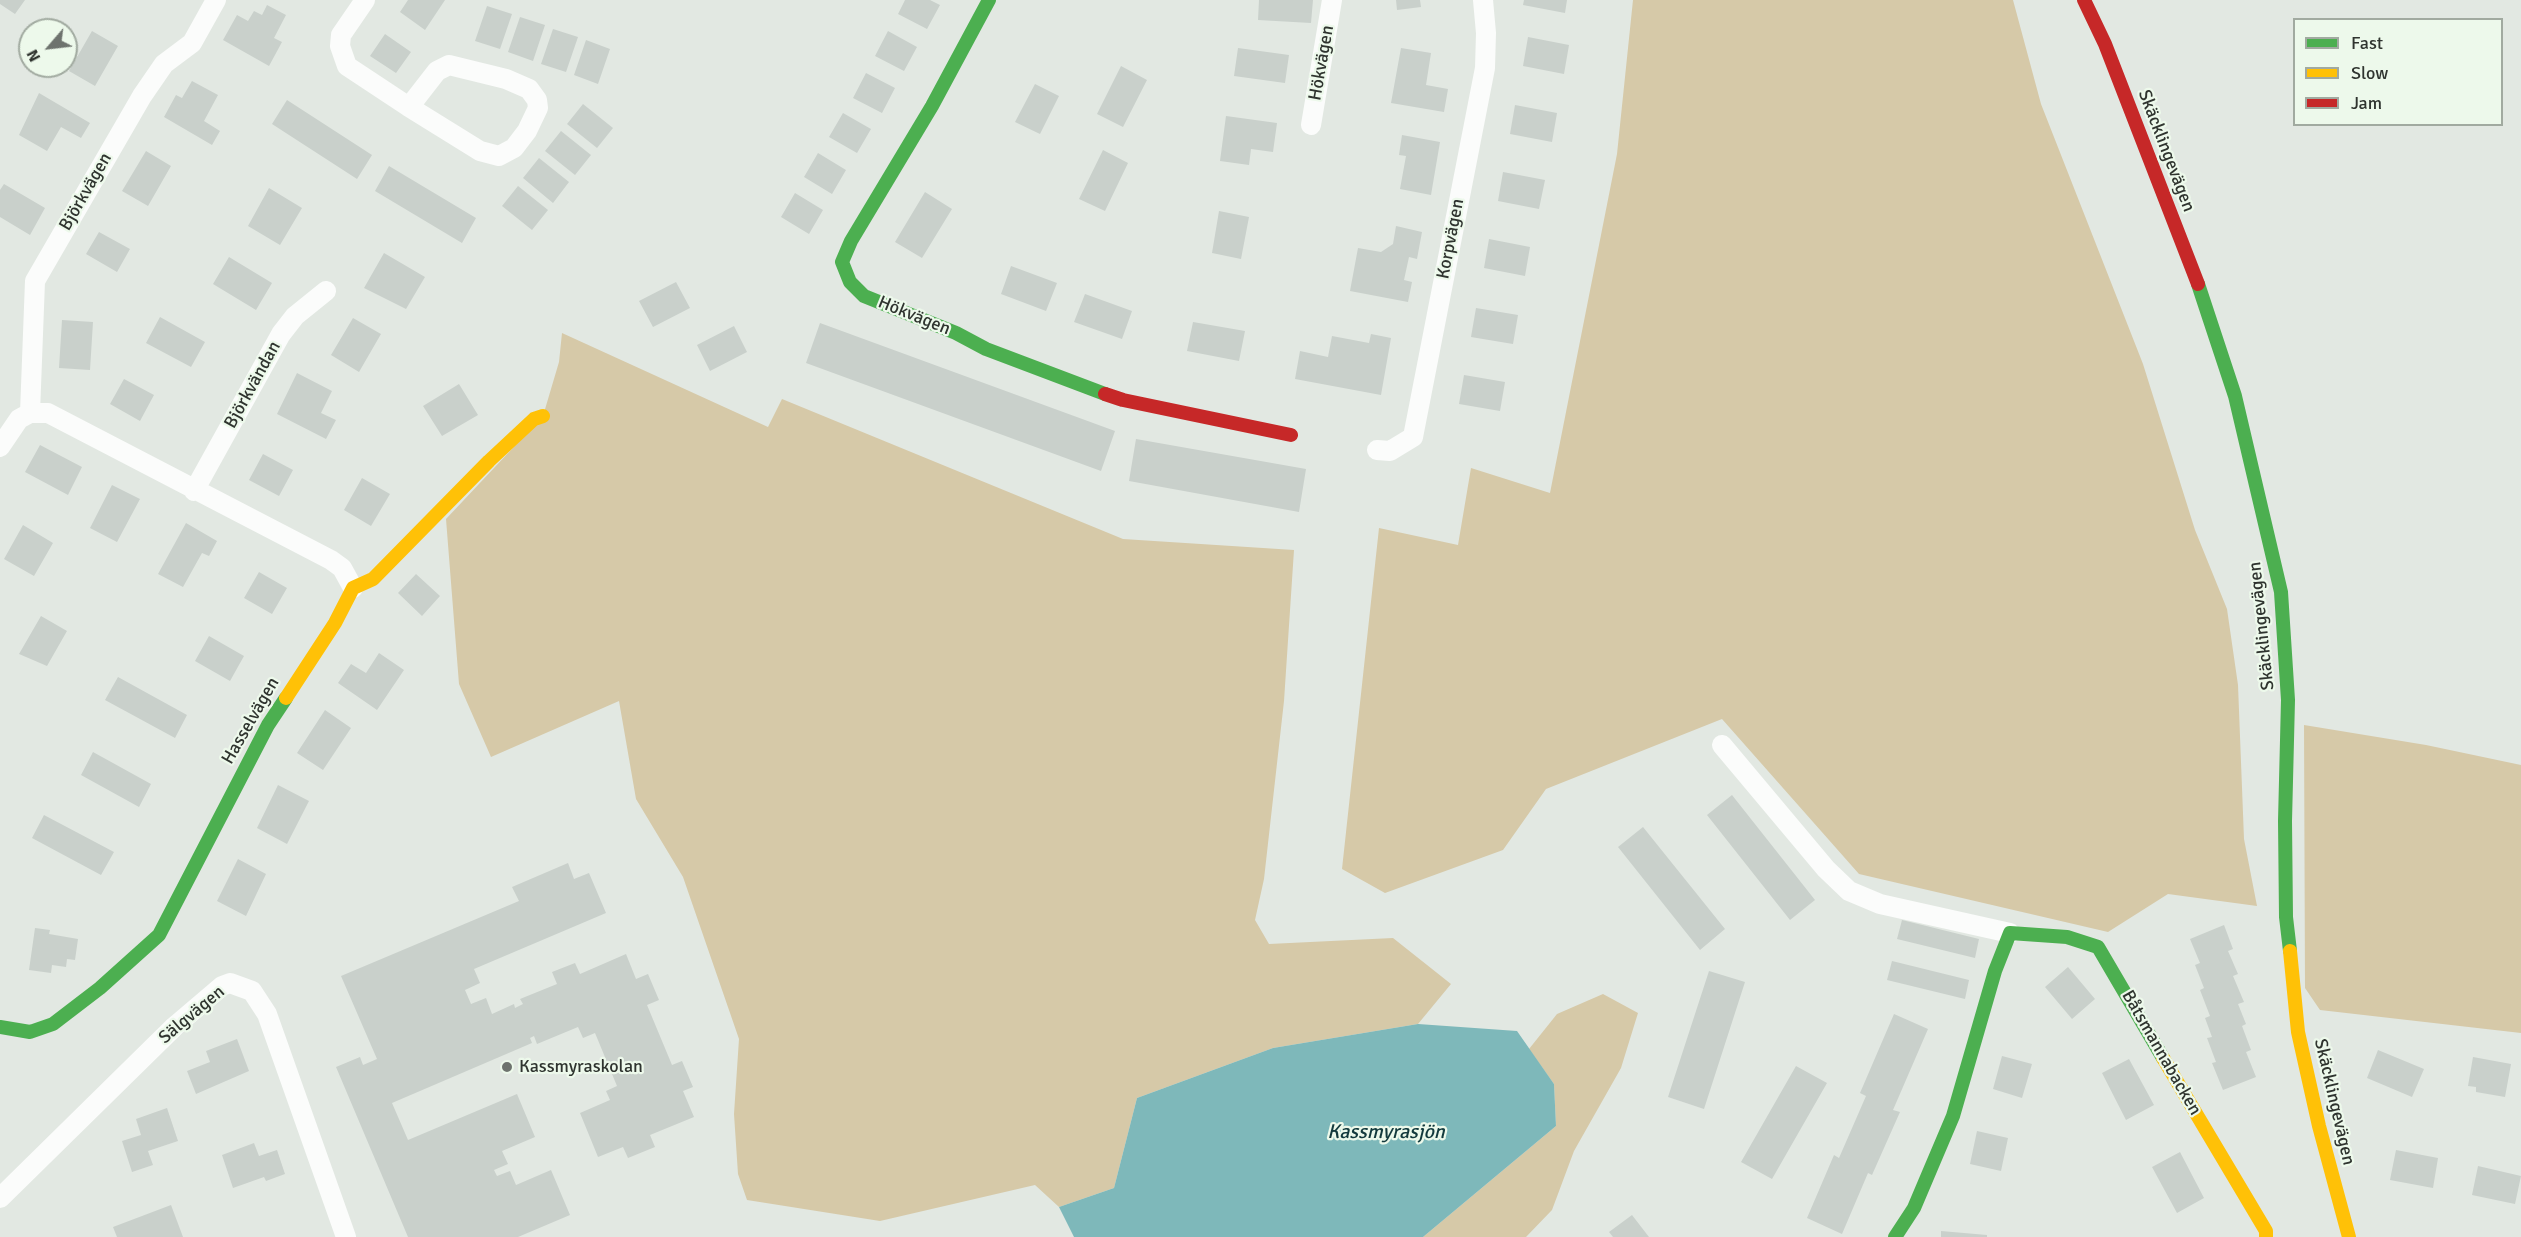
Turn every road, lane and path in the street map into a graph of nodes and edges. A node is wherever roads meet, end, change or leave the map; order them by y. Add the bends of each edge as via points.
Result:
1 (216, 0) edge
2 (365, 0) edge
3 (989, 0) edge
4 (1332, 0) edge
5 (1483, 0) edge
6 (2084, 0) edge
7 (409, 107) junction
8 (1311, 125) dead end
9 (326, 291) dead end
10 (30, 413) junction
11 (543, 416) dead end
12 (1291, 435) dead end
13 (0, 447) edge
14 (1377, 450) dead end
15 (194, 491) junction
16 (354, 588) junction
17 (1722, 745) dead end
18 (2010, 933) junction
19 (0, 1027) edge
20 (0, 1198) edge
21 (346, 1237) edge
22 (1895, 1237) edge
23 (2266, 1237) edge
24 (2349, 1237) edge

1 - 10 street, Björkvägen via 192,42 164,64 142,96 35,281
2 - 7 street via 341,35 340,46 347,66
3 - 12 street, Hökvägen via 932,106 851,241 842,262 850,282 864,296 986,349 1123,400
4 - 8 street, Hökvägen
5 - 14 street, Korpvägen via 1485,68 1413,437 1390,451
6 - 24 street, Skäcklingevägen via 2189,259 2235,396 2266,520 2281,592 2288,700 2286,917 2298,1032
7 - 7 street via 437,71 449,65 506,79 528,89 538,108 514,148 499,156 480,151
9 - 15 street, Björkvändan via 295,316 281,334
10 - 13 street via 19,419
10 - 15 street via 48,413
11 - 16 street via 534,418 489,461 384,569
15 - 16 street via 331,560 342,568
16 - 19 street, Hasselvägen via 268,724 159,935 53,1024 30,1032
17 - 18 street, Båtsmannabacken via 1849,891 1880,904
18 - 22 street via 1995,971 1953,1116 1914,1208
18 - 23 street, Båtsmannabacken via 2067,937 2098,947 2266,1231
20 - 21 street, Sälgvägen via 175,1026 230,983 252,991 267,1014

